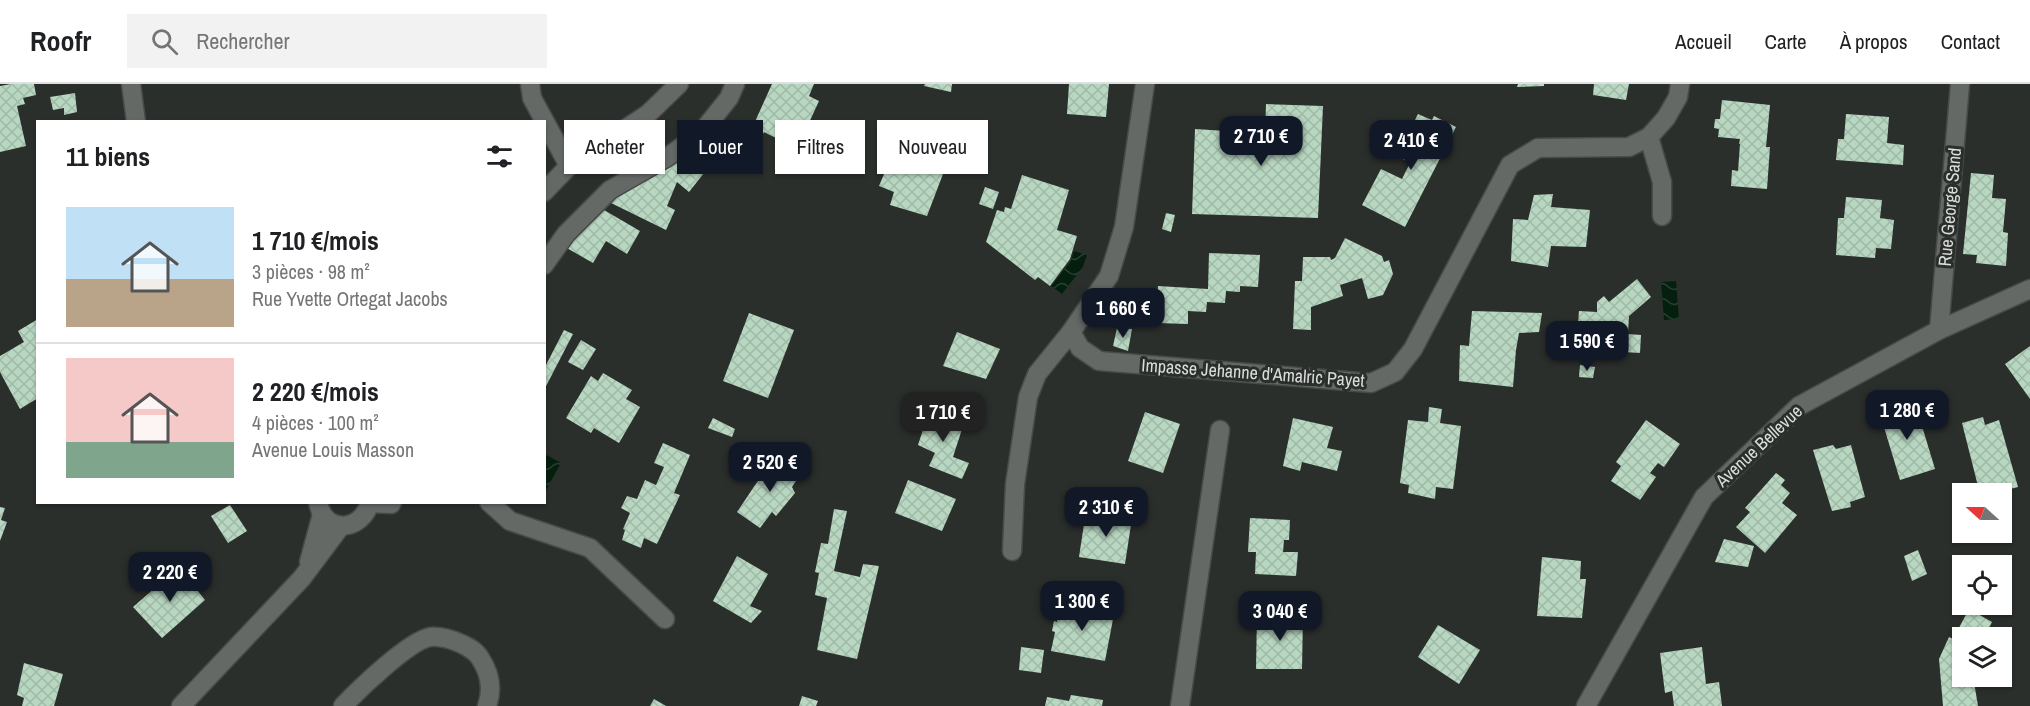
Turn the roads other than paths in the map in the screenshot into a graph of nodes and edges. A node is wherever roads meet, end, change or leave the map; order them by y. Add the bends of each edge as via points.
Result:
1 (131, 84) edge
2 (530, 84) edge
3 (679, 84) edge
4 (735, 84) edge
5 (1145, 84) edge
6 (1680, 84) edge
7 (1960, 84) edge
8 (136, 120) edge
9 (544, 120) edge
10 (639, 120) edge
11 (546, 124) edge
12 (1648, 137) junction
13 (564, 157) edge
14 (564, 171) edge
15 (546, 190) edge
16 (1662, 216) dead end
17 (546, 262) edge
18 (2030, 290) edge
19 (1939, 330) junction
20 (1071, 332) junction
21 (1221, 430) dead end
22 (370, 504) edge
23 (491, 504) edge
24 (320, 508) edge
25 (342, 526) junction
26 (1012, 551) dead end
27 (307, 569) junction
28 (665, 619) dead end
29 (181, 706) edge
30 (344, 706) edge
31 (487, 706) edge
32 (1180, 706) edge
33 (1586, 706) edge

1 - 8 street
2 - 9 street via 532,98
3 - 10 street
4 - 17 street via 729,98 701,133 610,190 566,234
5 - 20 street via 1124,227 1109,276
6 - 12 street, Impasse Jehanne d'Amalric Payet via 1666,118
7 - 19 street, Rue George Sand
11 - 13 street
12 - 16 street via 1662,182
12 - 20 street, Impasse Jehanne d'Amalric Payet via 1629,147 1538,148 1510,165 1413,349 1395,372 1371,382 1099,361 1080,348
14 - 15 street
18 - 19 street, Avenue Bellevue
19 - 33 street, Avenue Bellevue via 1799,406 1704,496
20 - 26 street via 1037,374 1028,397 1014,484
21 - 32 street
22 - 25 street via 364,517
23 - 28 street via 510,521 590,548
24 - 25 street via 327,520
24 - 27 street
25 - 27 street
27 - 29 street
30 - 31 street via 401,654 431,637 459,642 479,656 491,682

